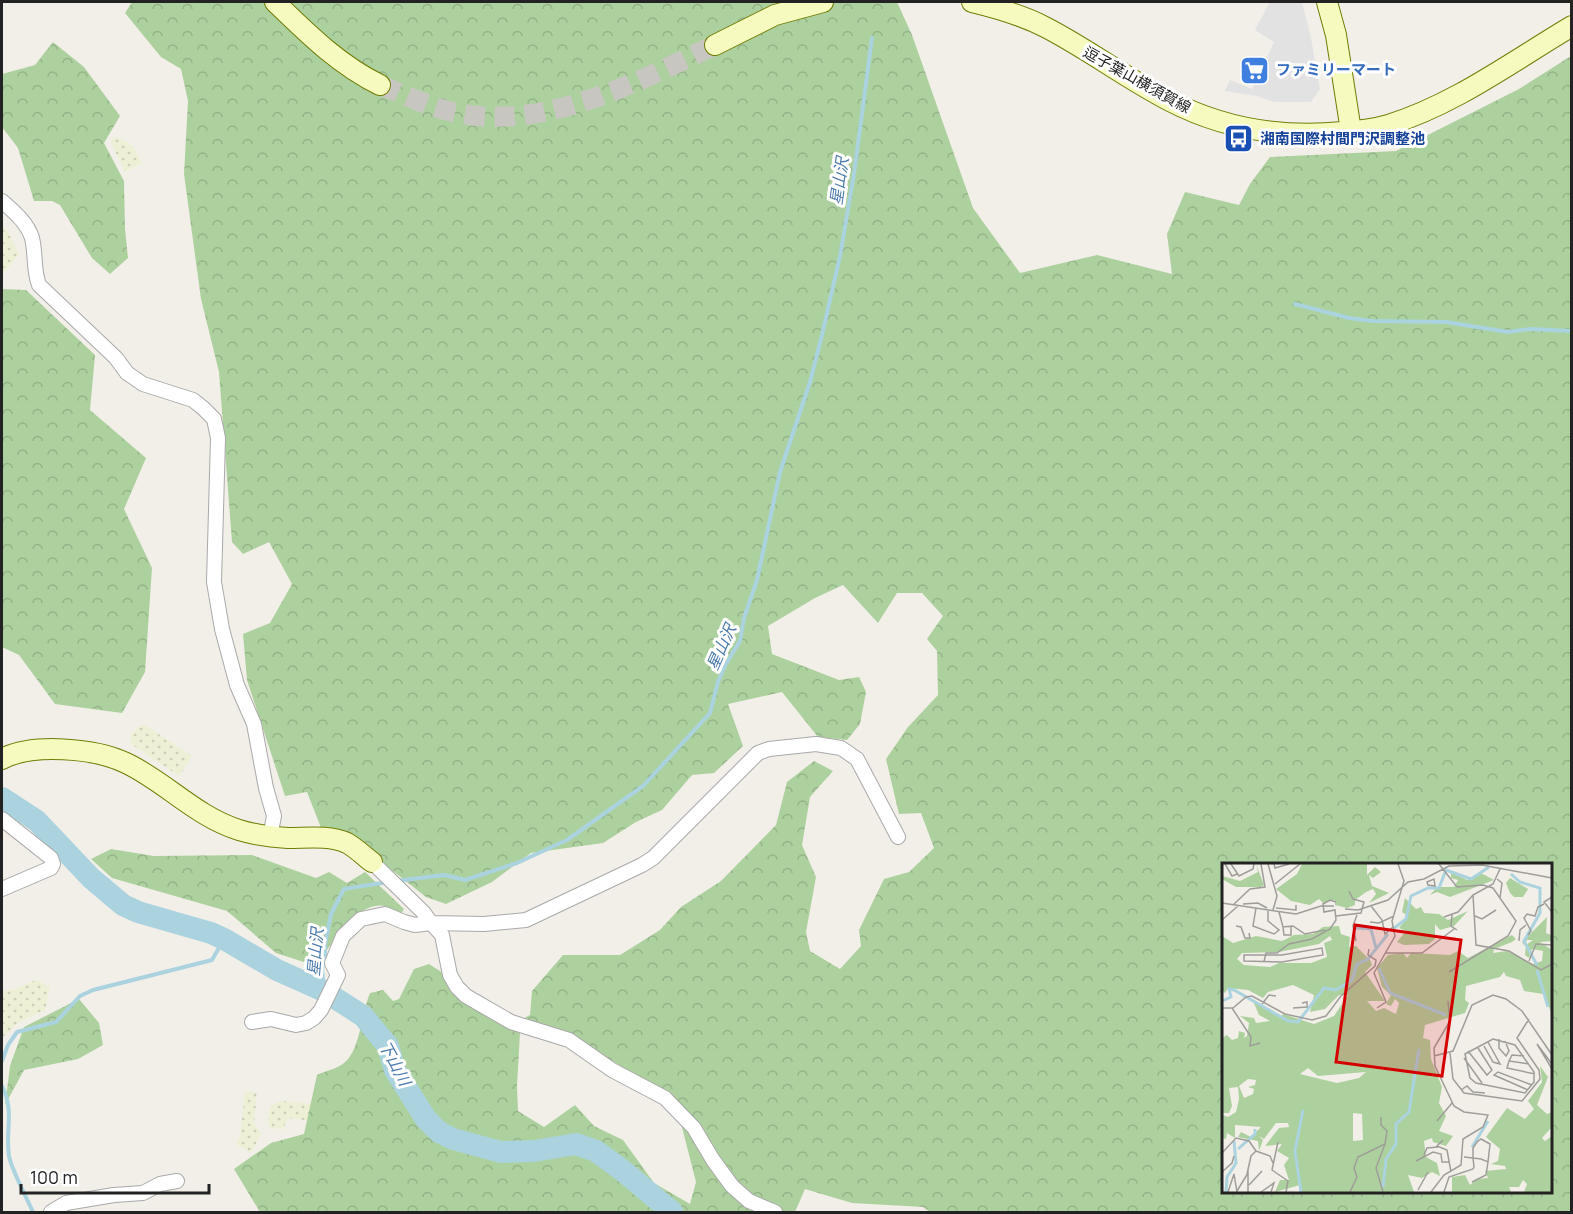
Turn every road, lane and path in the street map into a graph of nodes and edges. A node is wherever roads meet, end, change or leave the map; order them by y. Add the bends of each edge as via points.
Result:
1 (275, 2) edge
2 (823, 2) edge
3 (972, 2) edge
4 (1327, 2) edge
5 (1572, 26) edge
6 (715, 45) tunnel mouth
7 (380, 85) tunnel mouth
8 (1351, 131) junction
9 (2, 201) edge
10 (2, 759) edge
11 (2, 819) edge
12 (270, 837) junction
13 (898, 837) dead end
14 (372, 862) joint
15 (2, 889) edge
16 (427, 918) junction
17 (252, 1022) dead end
18 (177, 1181) dead end
19 (51, 1212) edge
20 (775, 1212) edge

1 - 7 main road via 322,47
2 - 6 main road via 775,15
3 - 8 main road, 逗子葉山横須賀線 via 1004,9 1045,27 1171,102 1215,120 1262,132 1309,135
4 - 8 main road
5 - 8 main road, 逗子葉山横須賀線 via 1423,111 1386,126
9 - 12 street via 19,216 32,237 34,273 39,285 127,373 143,384 193,400 214,419 218,438 214,582 237,685 254,723 274,816
10 - 12 main road via 22,752 62,749 112,758 140,771 202,814 238,830
11 - 15 street via 51,858 53,864
12 - 14 main road via 332,839 347,843
13 - 16 street via 857,759 841,748 816,744 769,749 751,758 662,850 642,865 526,920 484,924
14 - 16 street
16 - 17 street via 415,925 385,914 361,919 343,936 332,963 338,975 314,1018 296,1025 271,1019
16 - 20 street via 442,935 450,975 466,996 511,1022 569,1040 612,1070 665,1098 694,1128 732,1186 749,1201
18 - 19 street via 143,1193 66,1203

